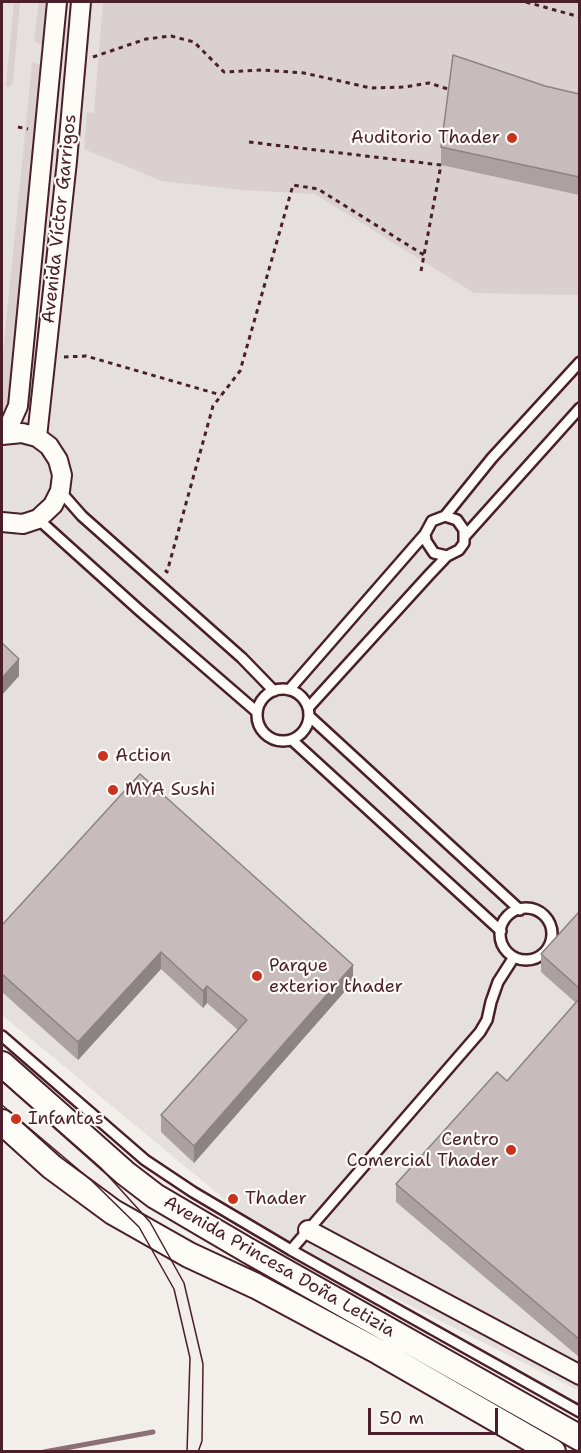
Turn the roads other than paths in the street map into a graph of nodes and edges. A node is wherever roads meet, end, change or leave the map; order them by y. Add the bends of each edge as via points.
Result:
1 (57, 2) edge
2 (81, 2) edge
3 (579, 362) edge
4 (579, 408) edge
5 (4, 434) edge
6 (37, 437) junction
7 (60, 491) junction
8 (445, 516) junction
9 (38, 519) junction
10 (3, 525) edge
11 (425, 534) junction
12 (465, 536) junction
13 (447, 556) junction
14 (288, 690) junction
15 (274, 691) junction
16 (257, 712) junction
17 (309, 712) junction
18 (292, 740) junction
19 (520, 910) junction
20 (501, 931) junction
21 (514, 957) junction
22 (2, 1036) edge
23 (2, 1064) edge
24 (2, 1122) edge
25 (308, 1230) junction
26 (291, 1250) junction
27 (579, 1375) edge
28 (579, 1412) edge
29 (579, 1438) edge
30 (554, 1452) edge

1 - 5 street, Avenida Víctor Garrigos via 18,406
2 - 6 street, Avenida Víctor Garrigos
3 - 8 lane
4 - 12 lane
5 - 6 street
6 - 7 street via 58,459
7 - 9 street via 53,506
7 - 15 lane via 82,516
8 - 11 lane via 432,521
8 - 12 lane via 457,520
9 - 10 street
9 - 16 lane
11 - 13 lane via 434,553
11 - 14 lane
12 - 13 lane via 459,550
13 - 17 lane
14 - 15 lane
14 - 17 lane via 301,696
15 - 16 lane via 260,703
16 - 18 lane via 264,733 272,739
17 - 18 lane via 307,726
17 - 19 lane
18 - 20 lane
19 - 20 lane via 507,917
19 - 21 lane via 540,913 552,934 547,950 540,956 532,960
20 - 21 lane via 505,949
21 - 25 lane via 498,982 480,1032
22 - 26 lane via 145,1160
23 - 29 street, Avenida Princesa Doña Letizia via 155,1196
24 - 30 street, Avenida Princesa Doña Letizia via 52,1167 112,1212 379,1352
25 - 26 lane
25 - 27 street
26 - 28 lane

